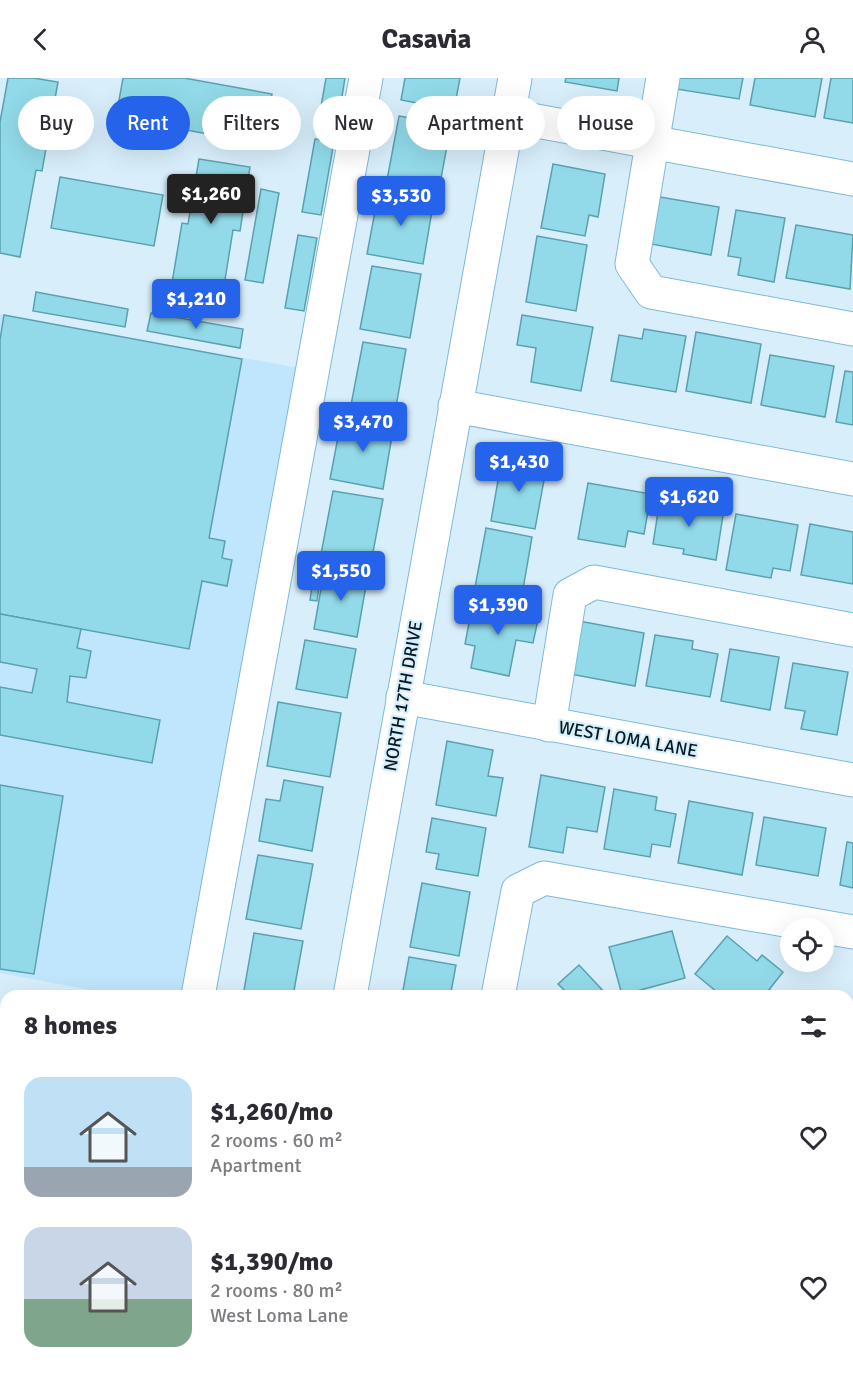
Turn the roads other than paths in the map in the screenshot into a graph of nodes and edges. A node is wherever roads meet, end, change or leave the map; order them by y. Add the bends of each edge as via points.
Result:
1 (366, 78) edge
2 (515, 78) edge
3 (663, 78) edge
4 (512, 96) edge
5 (655, 135) edge
6 (655, 142) edge
7 (503, 150) edge
8 (653, 150) edge
9 (853, 178) edge
10 (853, 329) edge
11 (455, 406) junction
12 (853, 479) edge
13 (853, 630) edge
14 (403, 698) junction
15 (549, 724) junction
16 (853, 780) edge
17 (853, 932) edge
18 (199, 990) edge
19 (351, 990) edge
20 (499, 990) edge

1 - 18 street
2 - 4 street, NORTH 17TH DRIVE
3 - 5 street
6 - 9 street
7 - 11 street, NORTH 17TH DRIVE
8 - 10 street via 632,264 651,292
11 - 12 street
11 - 14 street, NORTH 17TH DRIVE
13 - 15 street via 594,582 570,595
14 - 15 street, WEST LOMA LANE
14 - 19 street, NORTH 17TH DRIVE
15 - 16 street, WEST LOMA LANE
17 - 20 street via 544,878 518,891

